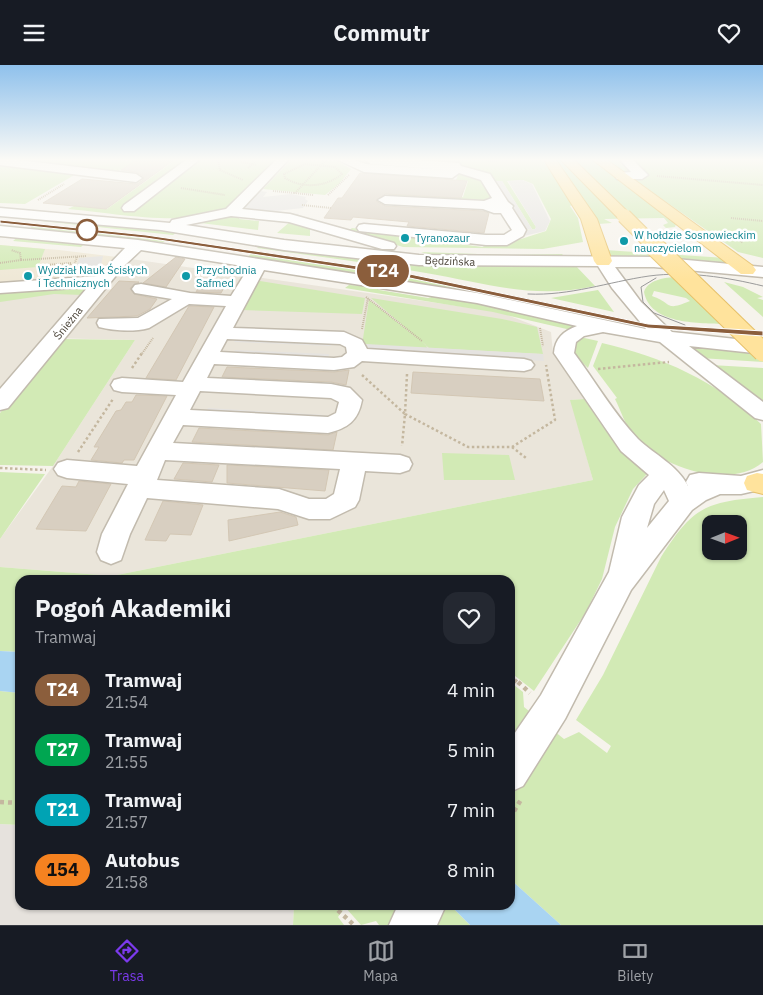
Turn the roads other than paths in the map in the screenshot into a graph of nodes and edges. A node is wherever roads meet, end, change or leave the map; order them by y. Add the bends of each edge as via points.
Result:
1 (139, 200) edge
2 (242, 200) edge
3 (388, 200) edge
4 (500, 200) edge
5 (577, 200) edge
6 (615, 200) edge
7 (618, 200) edge
8 (655, 200) edge
9 (503, 205) junction
10 (129, 208) dead end
11 (626, 209) junction
12 (231, 211) junction
13 (0, 212) edge
14 (161, 226) junction
15 (332, 229) junction
16 (0, 231) edge
17 (138, 245) junction
18 (419, 260) junction
19 (603, 261) junction
20 (260, 264) junction
21 (96, 267) junction
22 (755, 271) edge
23 (763, 281) edge
24 (0, 288) edge
25 (141, 289) dead end
26 (186, 298) junction
27 (237, 303) junction
28 (742, 308) dead end
29 (106, 323) dead end
30 (605, 326) junction
31 (220, 333) junction
32 (666, 337) junction
33 (763, 348) edge
34 (763, 353) edge
35 (356, 356) junction
36 (207, 358) junction
37 (524, 365) dead end
38 (122, 385) dead end
39 (192, 386) junction
40 (0, 403) edge
41 (763, 413) edge
42 (176, 417) junction
43 (157, 451) junction
44 (354, 462) junction
45 (400, 464) road end
46 (66, 469) dead end
47 (667, 475) junction
48 (143, 482) junction
49 (761, 482) edge
50 (716, 486) junction
51 (683, 503) junction
52 (111, 552) dead end
53 (620, 581) junction
54 (515, 762) edge
55 (421, 910) edge
56 (411, 925) edge

1 - 10 street
2 - 12 street
3 - 9 street via 486,205 494,209
4 - 9 street
5 - 19 main road via 589,219
6 - 11 main road
7 - 11 main road
8 - 22 main road
9 - 15 street via 519,230 507,239 486,240 353,227
11 - 28 main road
11 - 34 main road, bridge
12 - 14 street
12 - 15 street via 290,218
13 - 14 street, Będzińska
14 - 18 street, Będzińska via 275,244
15 - 18 street via 417,255
16 - 17 street
17 - 20 street
17 - 21 street, Śnieżna via 117,264
18 - 19 street, Będzińska via 485,263
19 - 22 street, Będzińska
19 - 32 street via 630,302
20 - 27 street
20 - 30 street via 477,298
21 - 24 street
21 - 40 street, Śnieżna
22 - 23 street, Będzińska
25 - 26 street
26 - 27 street
26 - 29 street via 142,324
27 - 31 street
30 - 32 street
30 - 47 street via 575,333 566,341 564,353 624,438
31 - 35 street via 344,338
31 - 36 street
32 - 33 street
32 - 41 street
35 - 36 street via 347,363 334,364
35 - 37 street
36 - 39 street
38 - 39 street
39 - 42 street
39 - 42 street via 331,391 351,399 348,417 340,423 328,425
42 - 43 street
43 - 44 street
43 - 48 street
44 - 45 street
44 - 48 street via 346,501 330,509 309,509 279,499
46 - 48 street
47 - 50 street
47 - 51 street
47 - 53 street via 649,487
48 - 52 street via 116,534
49 - 50 street
50 - 51 street via 696,493
51 - 53 street
53 - 54 street via 544,701
55 - 56 street

